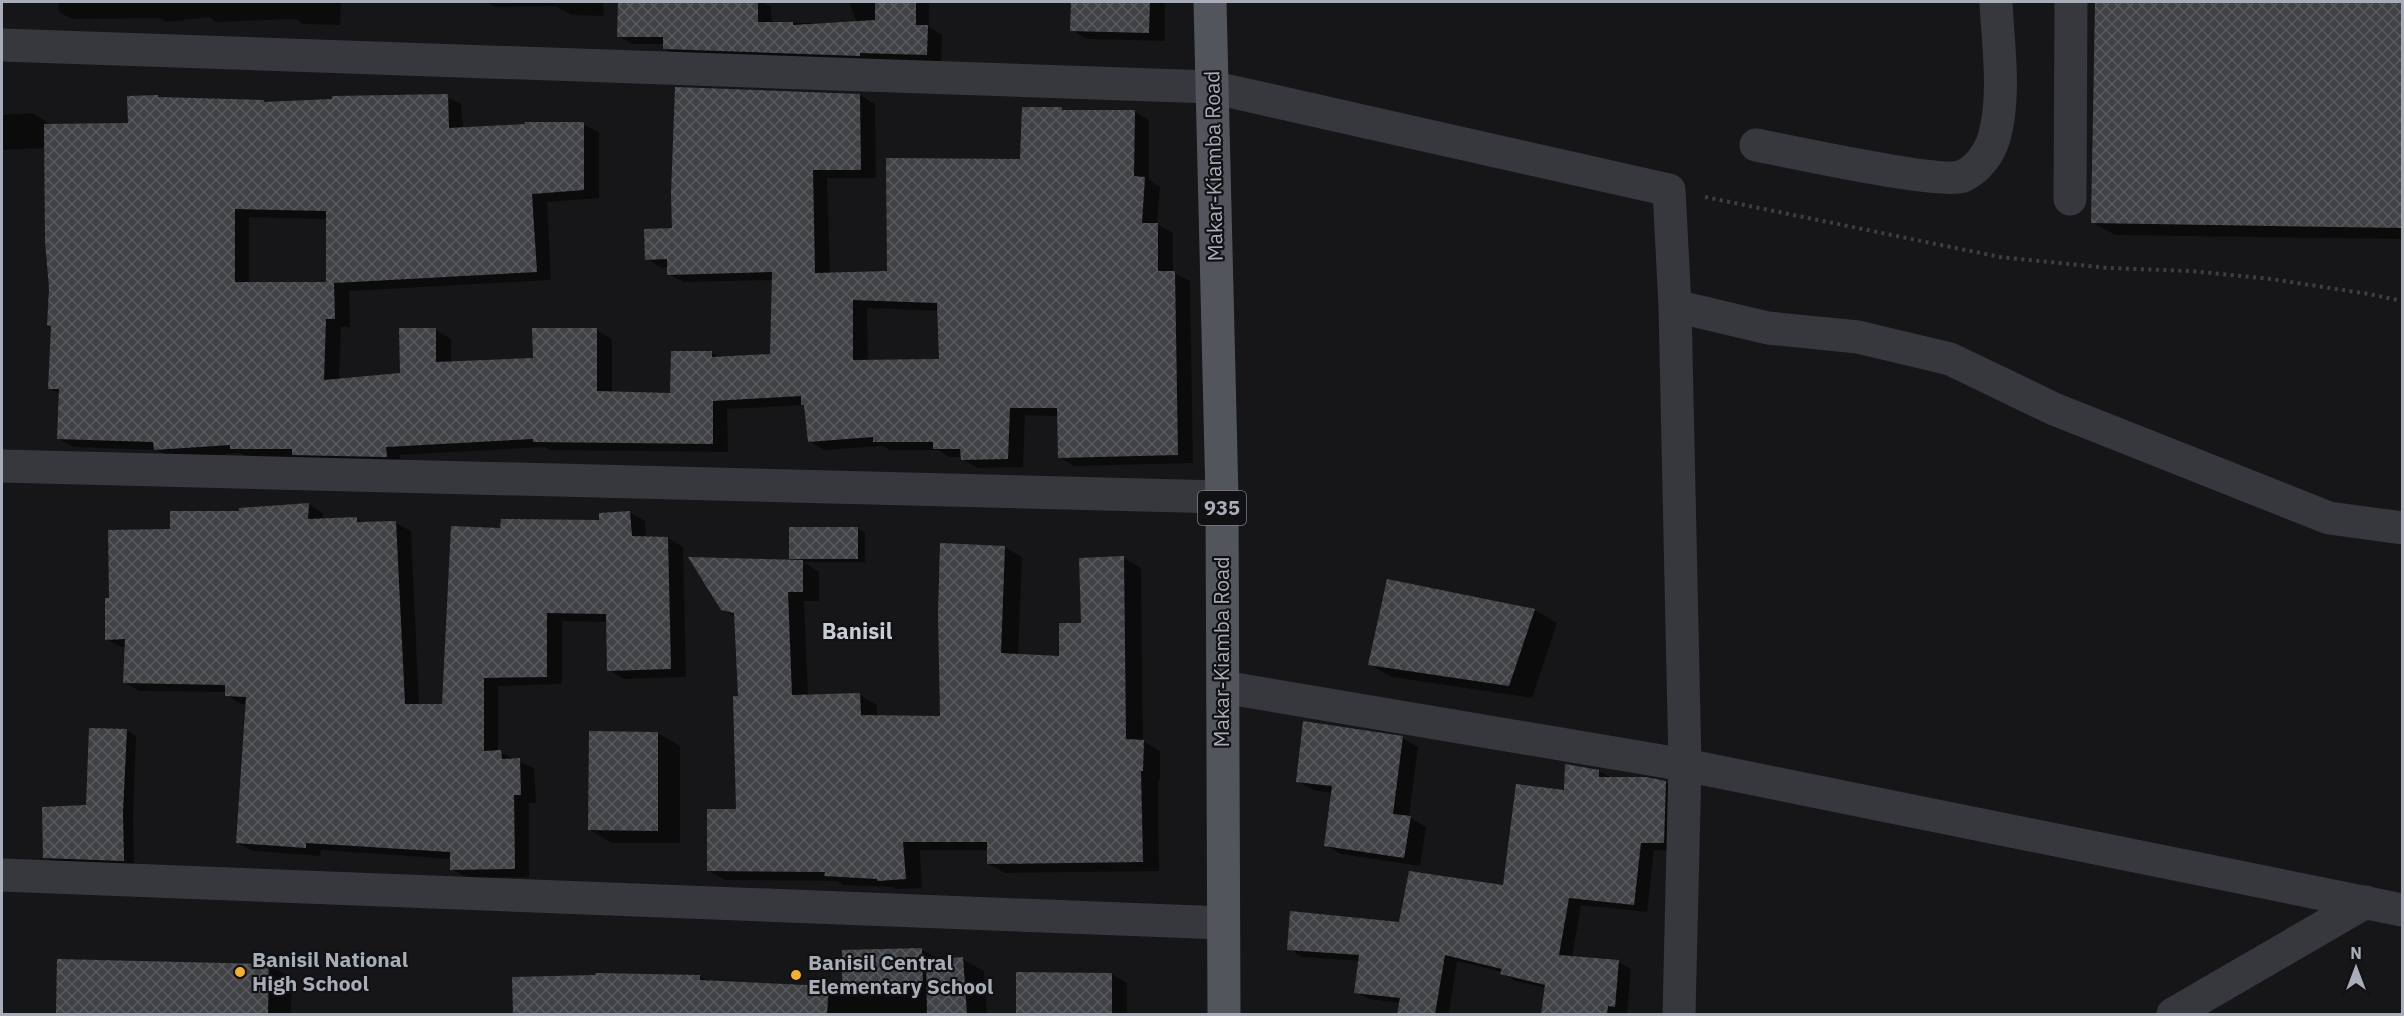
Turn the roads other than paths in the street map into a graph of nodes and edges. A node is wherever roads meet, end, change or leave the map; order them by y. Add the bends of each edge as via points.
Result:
1 (1210, 2) edge
2 (1996, 2) edge
3 (2071, 2) edge
4 (2, 45) edge
5 (1211, 87) junction
6 (1756, 145) dead end
7 (2070, 199) dead end
8 (1675, 306) junction
9 (2, 466) edge
10 (1222, 497) junction
11 (2403, 528) edge
12 (1223, 687) junction
13 (1685, 765) junction
14 (2, 875) edge
15 (2366, 902) junction
16 (2403, 910) edge
17 (1223, 923) junction
18 (1224, 1014) edge
19 (1679, 1014) edge
20 (2173, 1014) edge

1 - 5 main road, Makar-Kiamba Road / 935
2 - 6 street via 2000,103 1994,140 1980,164 1961,177 1928,176
3 - 7 street
4 - 5 street
5 - 8 street via 1669,190
5 - 10 main road, Makar-Kiamba Road / 935
8 - 11 street via 1768,328 1858,337 1950,359 2054,409 2329,518
8 - 13 street
9 - 10 street
10 - 12 main road, Makar-Kiamba Road / 935
12 - 13 street
12 - 17 main road, Makar-Kiamba Road / 935
13 - 15 street
13 - 19 street
14 - 17 street
15 - 16 street
15 - 20 street
17 - 18 main road, Makar-Kiamba Road / 935

